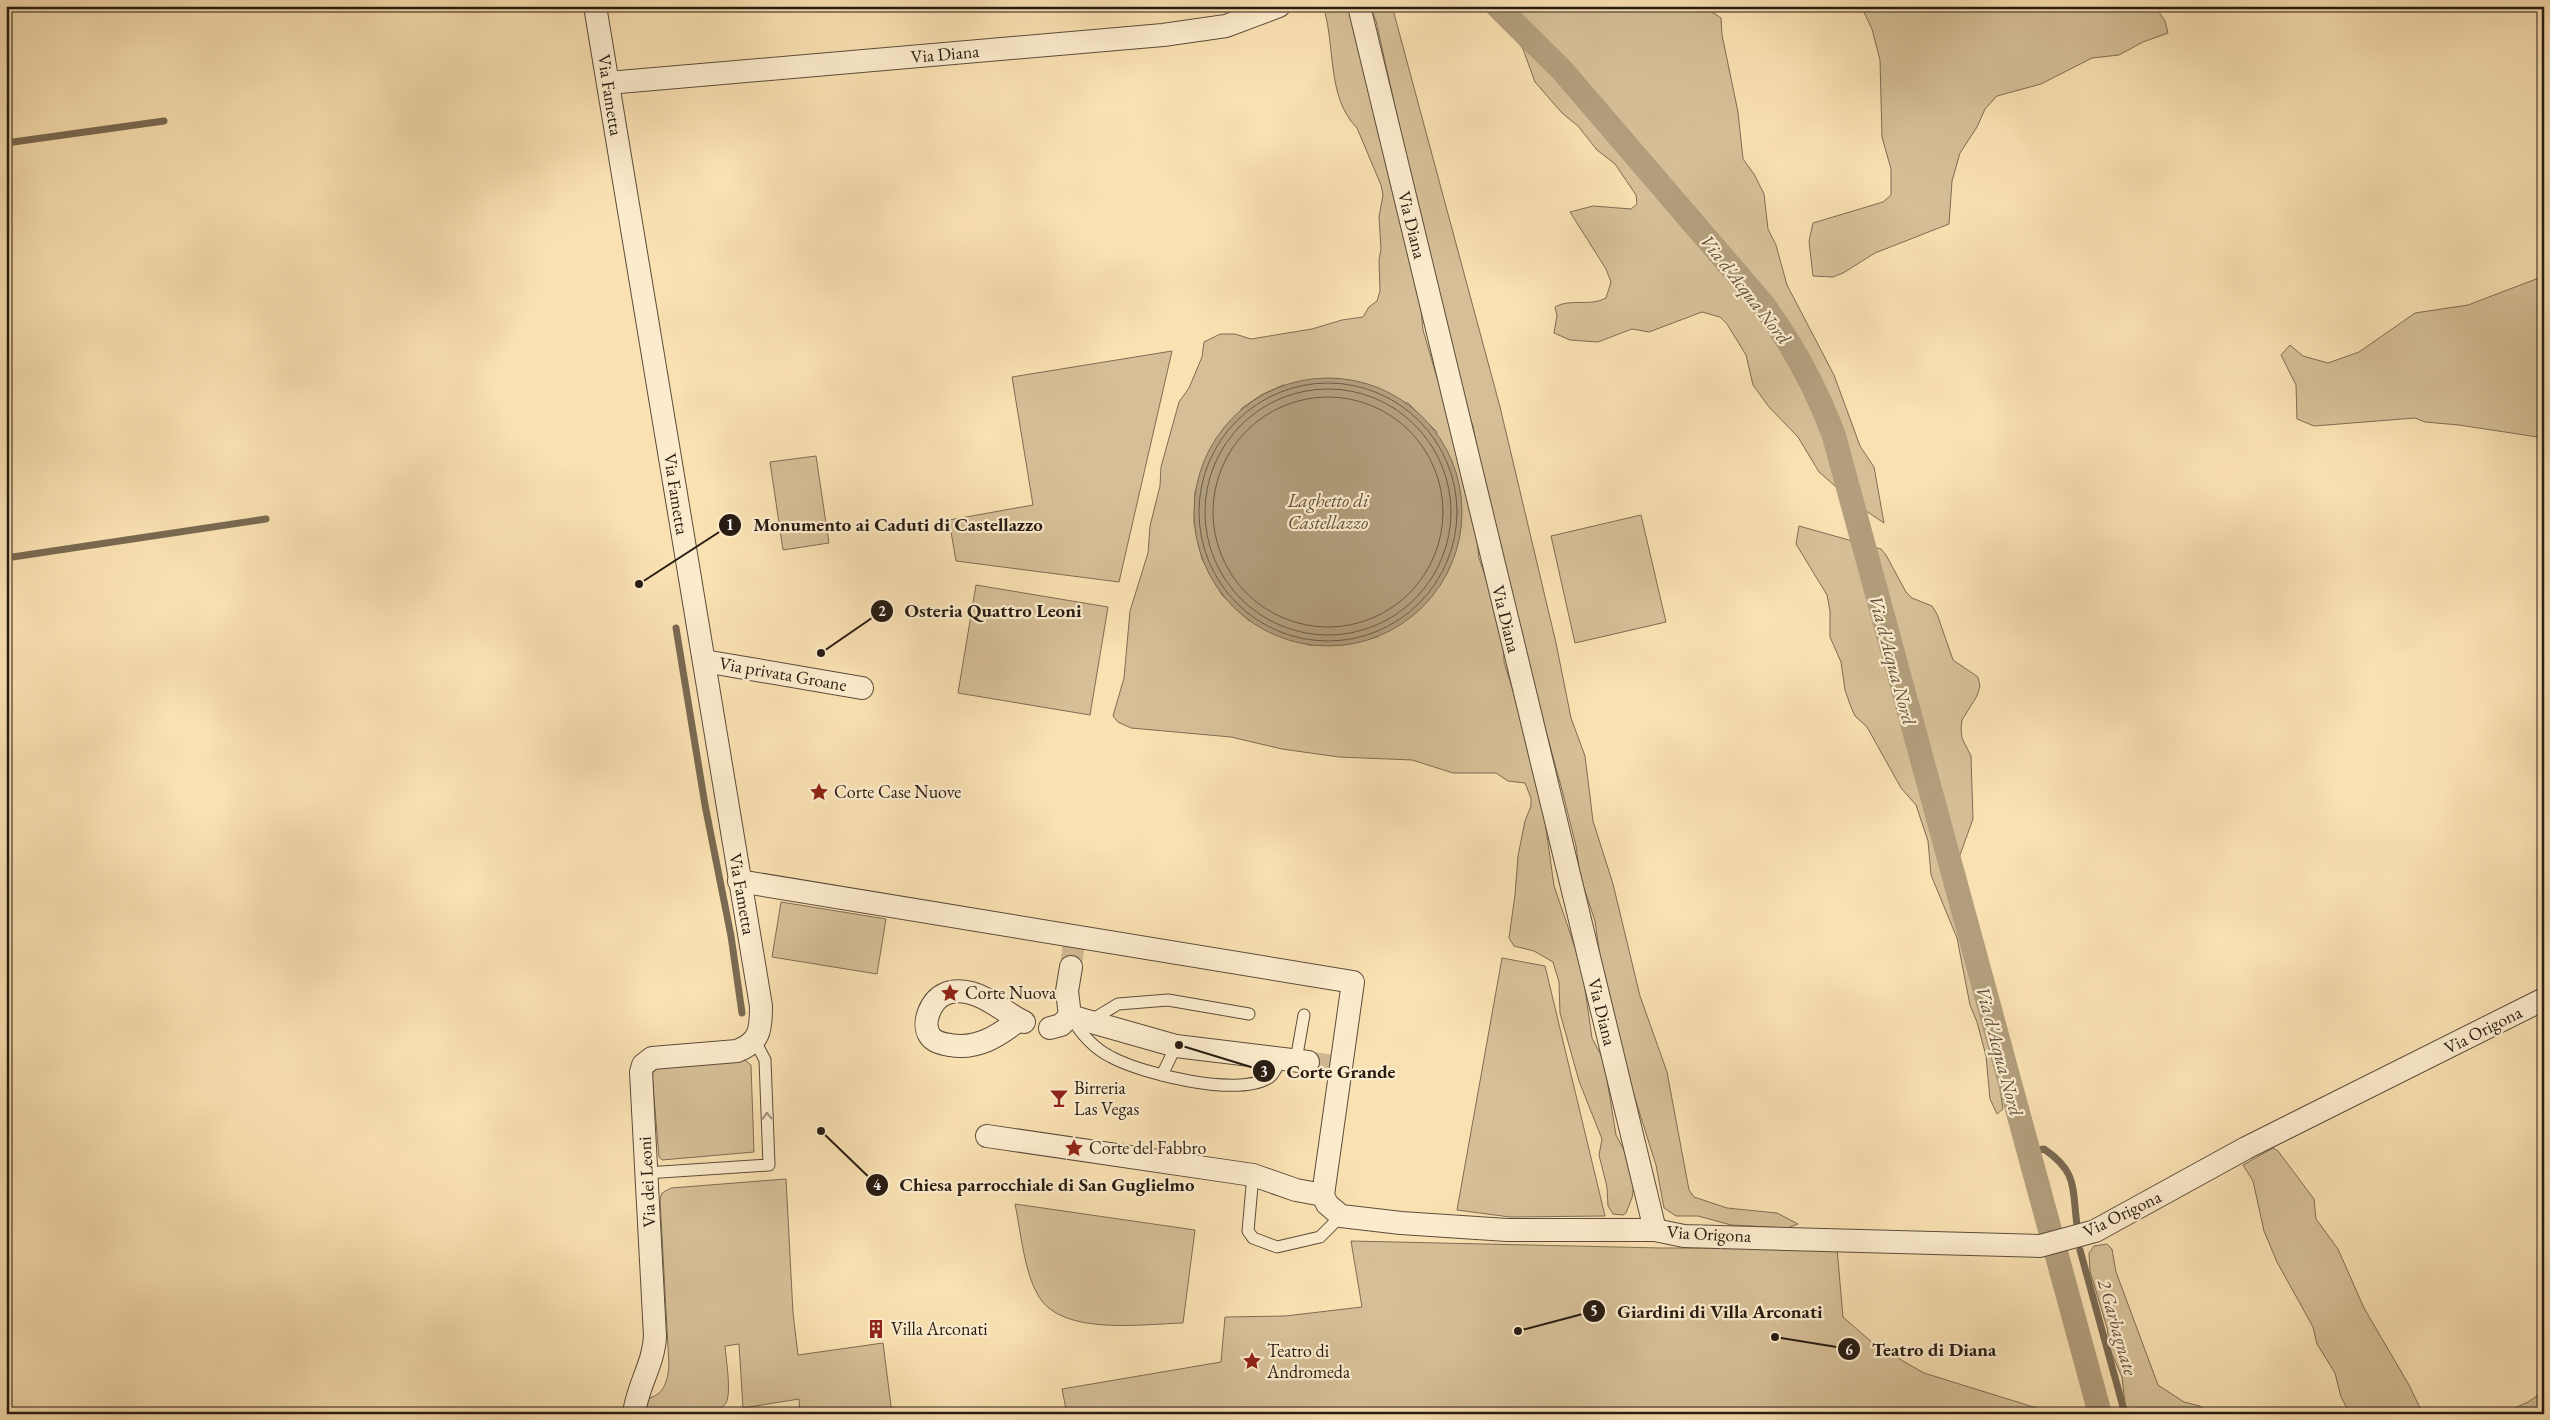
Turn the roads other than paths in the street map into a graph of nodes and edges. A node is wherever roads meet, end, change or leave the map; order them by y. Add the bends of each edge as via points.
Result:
1 (595, 6) edge
2 (1279, 6) edge
3 (1359, 6) edge
4 (608, 83) junction
5 (704, 661) junction
6 (862, 688) dead end
7 (739, 881) junction
8 (1071, 967) tunnel mouth
9 (2544, 999) edge
10 (1250, 1014) dead end
11 (1304, 1015) dead end
12 (1080, 1018) junction
13 (1050, 1028) dead end
14 (755, 1041) junction
15 (1176, 1046) junction
16 (1295, 1060) junction
17 (1162, 1075) junction
18 (987, 1136) dead end
19 (646, 1172) junction
20 (1253, 1175) junction
21 (1323, 1195) junction
22 (1341, 1216) junction
23 (1656, 1230) junction
24 (634, 1414) edge

1 - 4 street, Via Fametta
2 - 4 street, Via Diana via 1226,26 1163,35
3 - 23 street, Via Diana
4 - 5 street, Via Fametta
5 - 6 street, Via privata Groane
5 - 7 street, Via Fametta
7 - 14 street, Via Fametta via 761,1006 761,1021
7 - 21 street via 1353,982 1337,1066
8 - 12 street via 1068,991
9 - 23 street, Via Origona via 2246,1148 2121,1218 2070,1239 2040,1246 1684,1236
10 - 12 lane via 1168,1000 1118,1004
11 - 16 lane
12 - 13 street
12 - 15 street
12 - 17 lane via 1079,1031 1095,1047 1112,1058
14 - 19 street, Via dei Leoni via 737,1051 652,1058 643,1065
19 -> 14 lane via 769,1164 765,1060
15 - 16 street
15 - 17 lane
16 - 17 lane via 1246,1086 1216,1085
18 - 20 street
19 - 24 street, Via dei Leoni via 654,1347
20 - 21 street via 1296,1190
20 - 22 lane via 1248,1231 1253,1238 1277,1247 1320,1236
21 - 22 street via 1327,1204
22 - 23 street, Via Origona via 1507,1230

